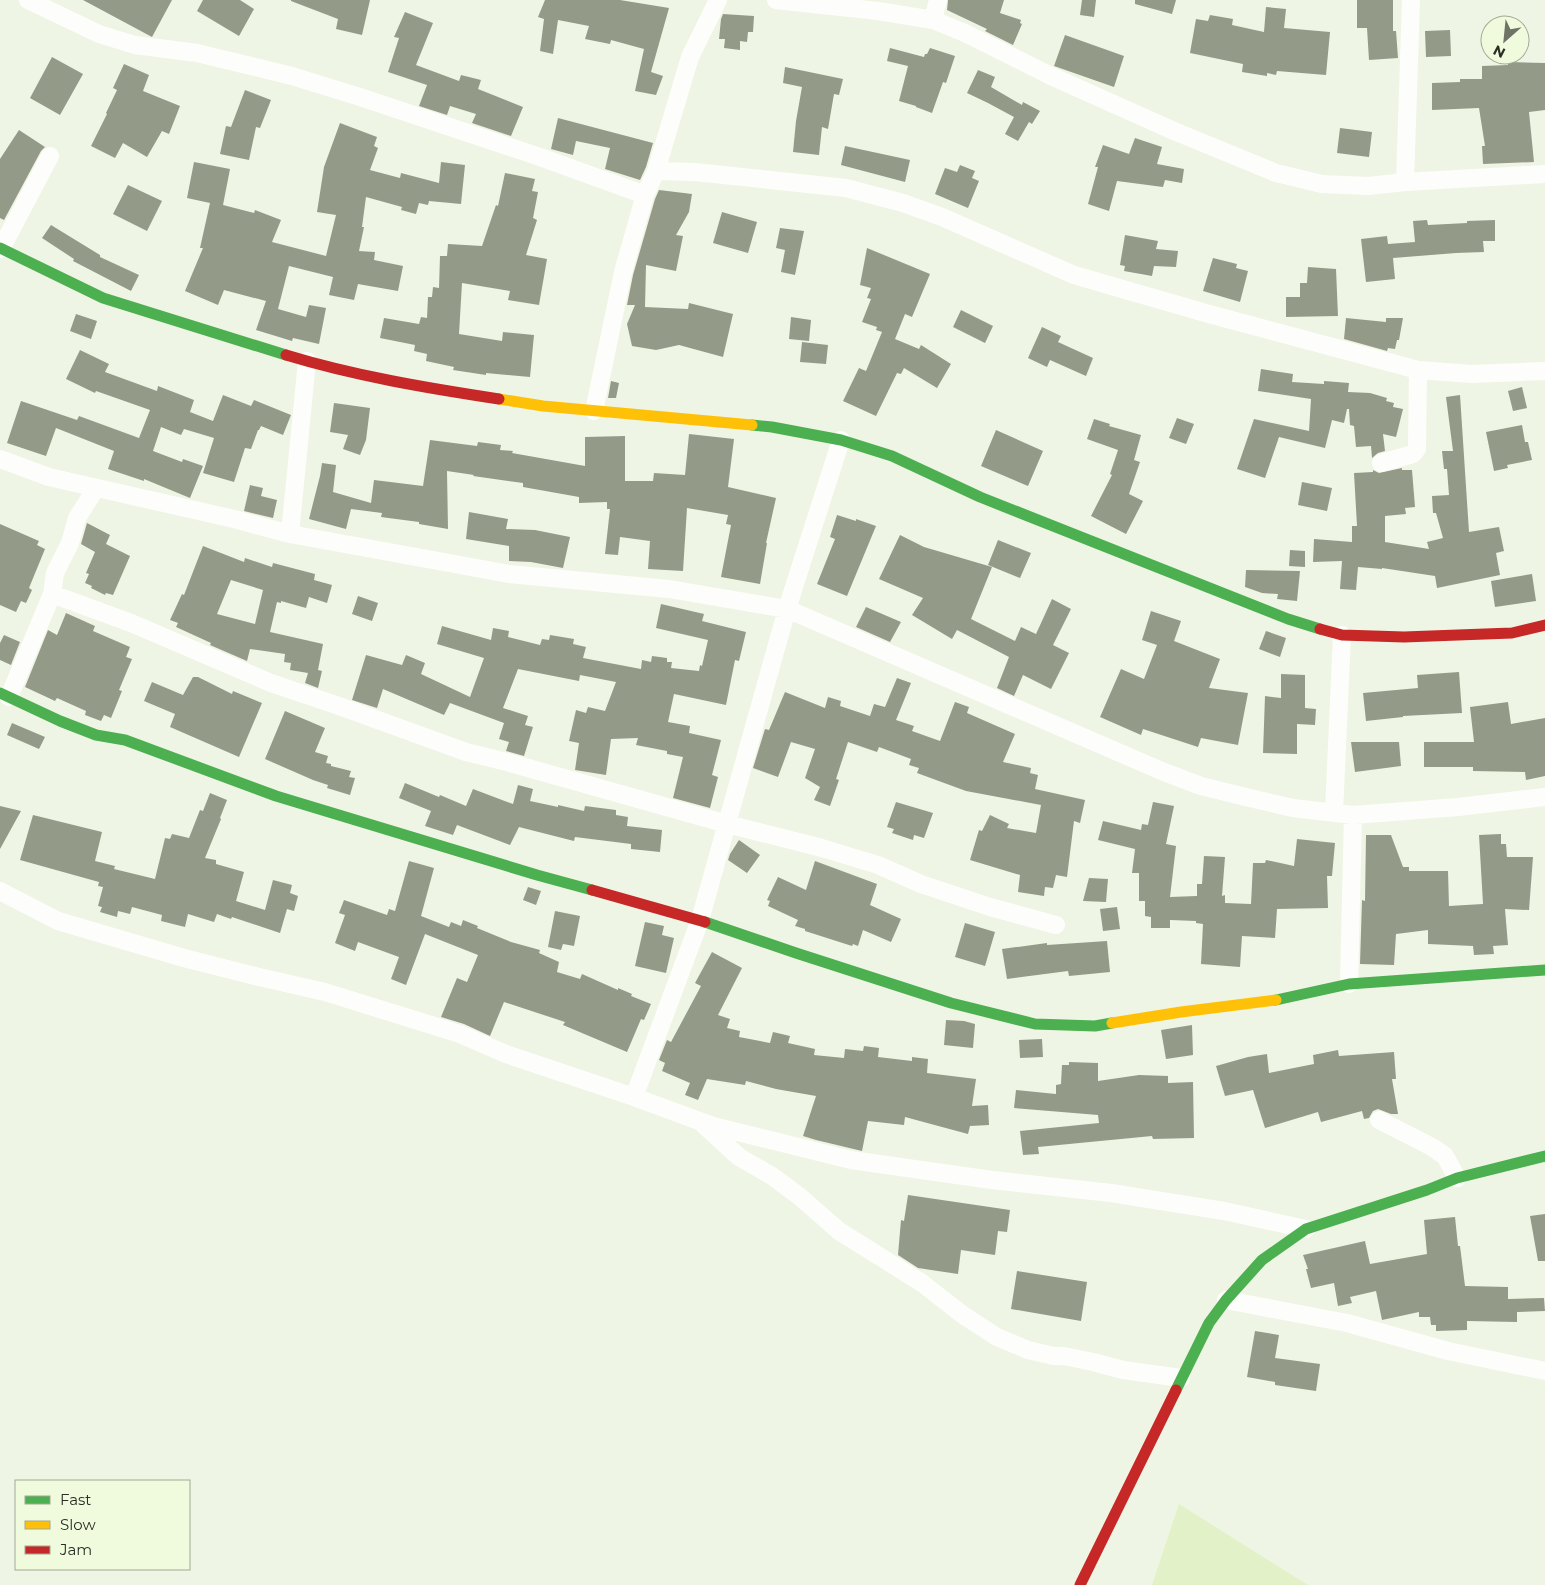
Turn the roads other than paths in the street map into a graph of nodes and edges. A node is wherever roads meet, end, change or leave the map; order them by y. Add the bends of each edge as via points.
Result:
1 (28, 0) edge
2 (718, 0) edge
3 (776, 0) edge
4 (938, 0) edge
5 (1411, 0) edge
6 (932, 20) junction
7 (50, 156) dead end
8 (656, 171) junction
9 (1545, 174) edge
10 (1405, 182) junction
11 (644, 194) junction
12 (1, 248) edge
13 (307, 361) junction
14 (1418, 370) junction
15 (1545, 371) edge
16 (594, 411) junction
17 (841, 440) junction
18 (0, 459) edge
19 (1381, 463) dead end
20 (96, 488) junction
21 (290, 534) junction
22 (52, 594) junction
23 (787, 609) junction
24 (1545, 625) edge
25 (1342, 635) junction
26 (4, 695) edge
27 (1545, 797) edge
28 (1334, 812) junction
29 (1353, 815) junction
30 (727, 824) junction
31 (0, 891) edge
32 (700, 920) junction
33 (1056, 925) dead end
34 (1545, 970) edge
35 (1349, 984) junction
36 (634, 1097) junction
37 (1379, 1120) dead end
38 (699, 1122) junction
39 (1545, 1156) edge
40 (1457, 1178) junction
41 (1306, 1229) junction
42 (1226, 1300) junction
43 (1545, 1371) edge
44 (1181, 1378) junction
45 (1080, 1585) edge

1 - 11 street via 136,45 197,53 292,76
2 - 8 street via 690,57
3 - 6 street
4 - 6 street
5 - 10 street
6 - 10 street via 966,33 1109,103 1276,173 1322,184 1368,186
7 - 12 street
8 - 11 street
8 - 14 street via 846,188 942,217 1074,275
9 - 10 street
11 - 16 street via 623,272
12 - 13 street via 103,298
13 - 16 street via 426,388
13 - 21 street
14 - 15 street via 1472,374
14 - 19 street via 1417,449 1413,454
16 - 17 street via 772,427
17 - 23 street
17 - 25 street via 892,456 989,500 1226,595
18 - 20 street via 49,477
20 - 21 street
20 - 22 street via 77,518 70,543 55,574
21 - 23 street via 509,574 669,589
22 - 26 street
22 - 30 street via 271,684 466,752
23 - 28 street via 1201,786 1293,808
23 - 30 street
24 - 25 street via 1512,634 1404,638
25 - 28 street
26 - 32 street via 96,735 125,740 276,796 537,875
27 - 29 street
28 - 29 street
29 - 35 street
30 - 32 street
30 - 33 street via 822,848 990,907
31 - 36 street via 58,921 184,958 334,994 460,1034 506,1054
32 - 35 street via 951,1003 1035,1024 1094,1026 1266,1002
32 - 36 street
34 - 35 street
36 - 38 street
37 - 40 street via 1445,1156
38 - 41 street via 851,1160 1196,1206
38 - 44 street via 739,1158 772,1176 839,1231 922,1283 997,1336 1028,1350 1054,1356
39 - 40 street
40 - 41 street
41 - 42 street via 1262,1260
42 - 43 street via 1347,1323 1448,1351
42 - 44 street via 1209,1323
44 - 45 street

